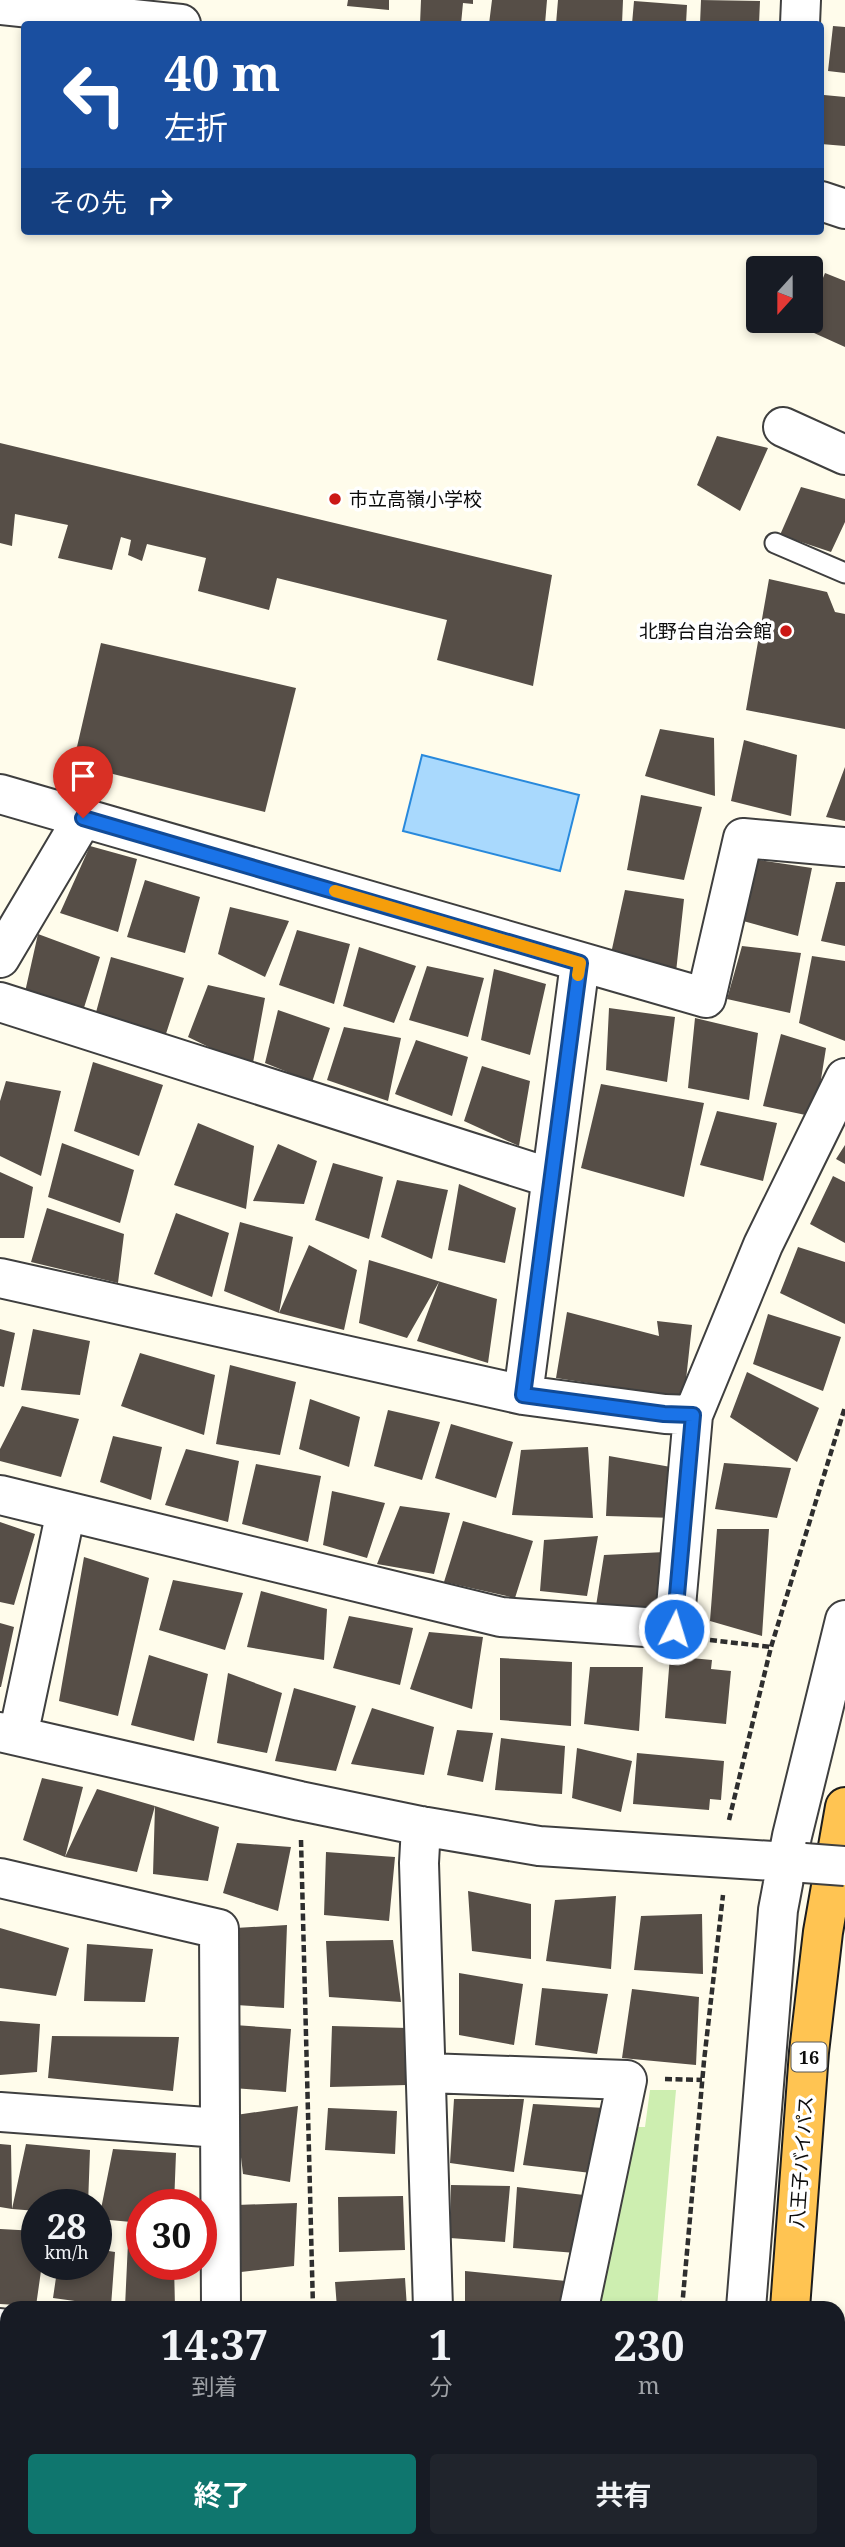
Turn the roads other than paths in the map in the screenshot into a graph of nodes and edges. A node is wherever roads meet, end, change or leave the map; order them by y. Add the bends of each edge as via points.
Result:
1 (801, 0) edge
2 (0, 5) edge
3 (152, 21) edge
4 (800, 21) edge
5 (824, 202) edge
6 (845, 209) edge
7 (783, 427) dead end
8 (845, 455) edge
9 (775, 543) dead end
10 (845, 573) edge
11 (0, 794) edge
12 (83, 818) junction
13 (845, 847) edge
14 (0, 958) edge
15 (580, 963) junction
16 (0, 1002) edge
17 (845, 1078) edge
18 (551, 1178) junction
19 (0, 1278) edge
20 (523, 1395) junction
21 (693, 1415) junction
22 (0, 1495) edge
23 (66, 1511) junction
24 (845, 1619) edge
25 (9, 1734) edge
26 (845, 1807) edge
27 (421, 1826) junction
28 (795, 1862) junction
29 (845, 1866) edge
30 (0, 1878) edge
31 (427, 2073) junction
32 (0, 2112) edge
33 (220, 2128) junction
34 (221, 2301) edge
35 (433, 2301) edge
36 (580, 2301) edge
37 (747, 2301) edge
38 (791, 2301) edge

1 - 4 street
2 - 3 street
5 - 6 street
7 - 8 street
9 - 10 lane
11 - 12 street
12 - 14 street
12 - 15 street
13 - 15 street via 743,838 706,998
15 - 18 street
16 - 18 street
17 - 21 street via 763,1245
18 - 20 street
19 - 20 street
20 - 21 street
21 - 23 street via 674,1629 501,1617
22 - 23 street
23 - 25 street
24 - 28 street
25 - 27 street
26 - 38 highway, 八王子バイパス / 16 via 823,1932 809,2052
27 - 28 street via 539,1846
27 - 31 street
28 - 29 street, bridge
28 - 37 street via 778,1910
30 - 33 street via 219,1928
31 - 35 street
31 - 36 street via 627,2080
32 - 33 street
33 - 34 street

